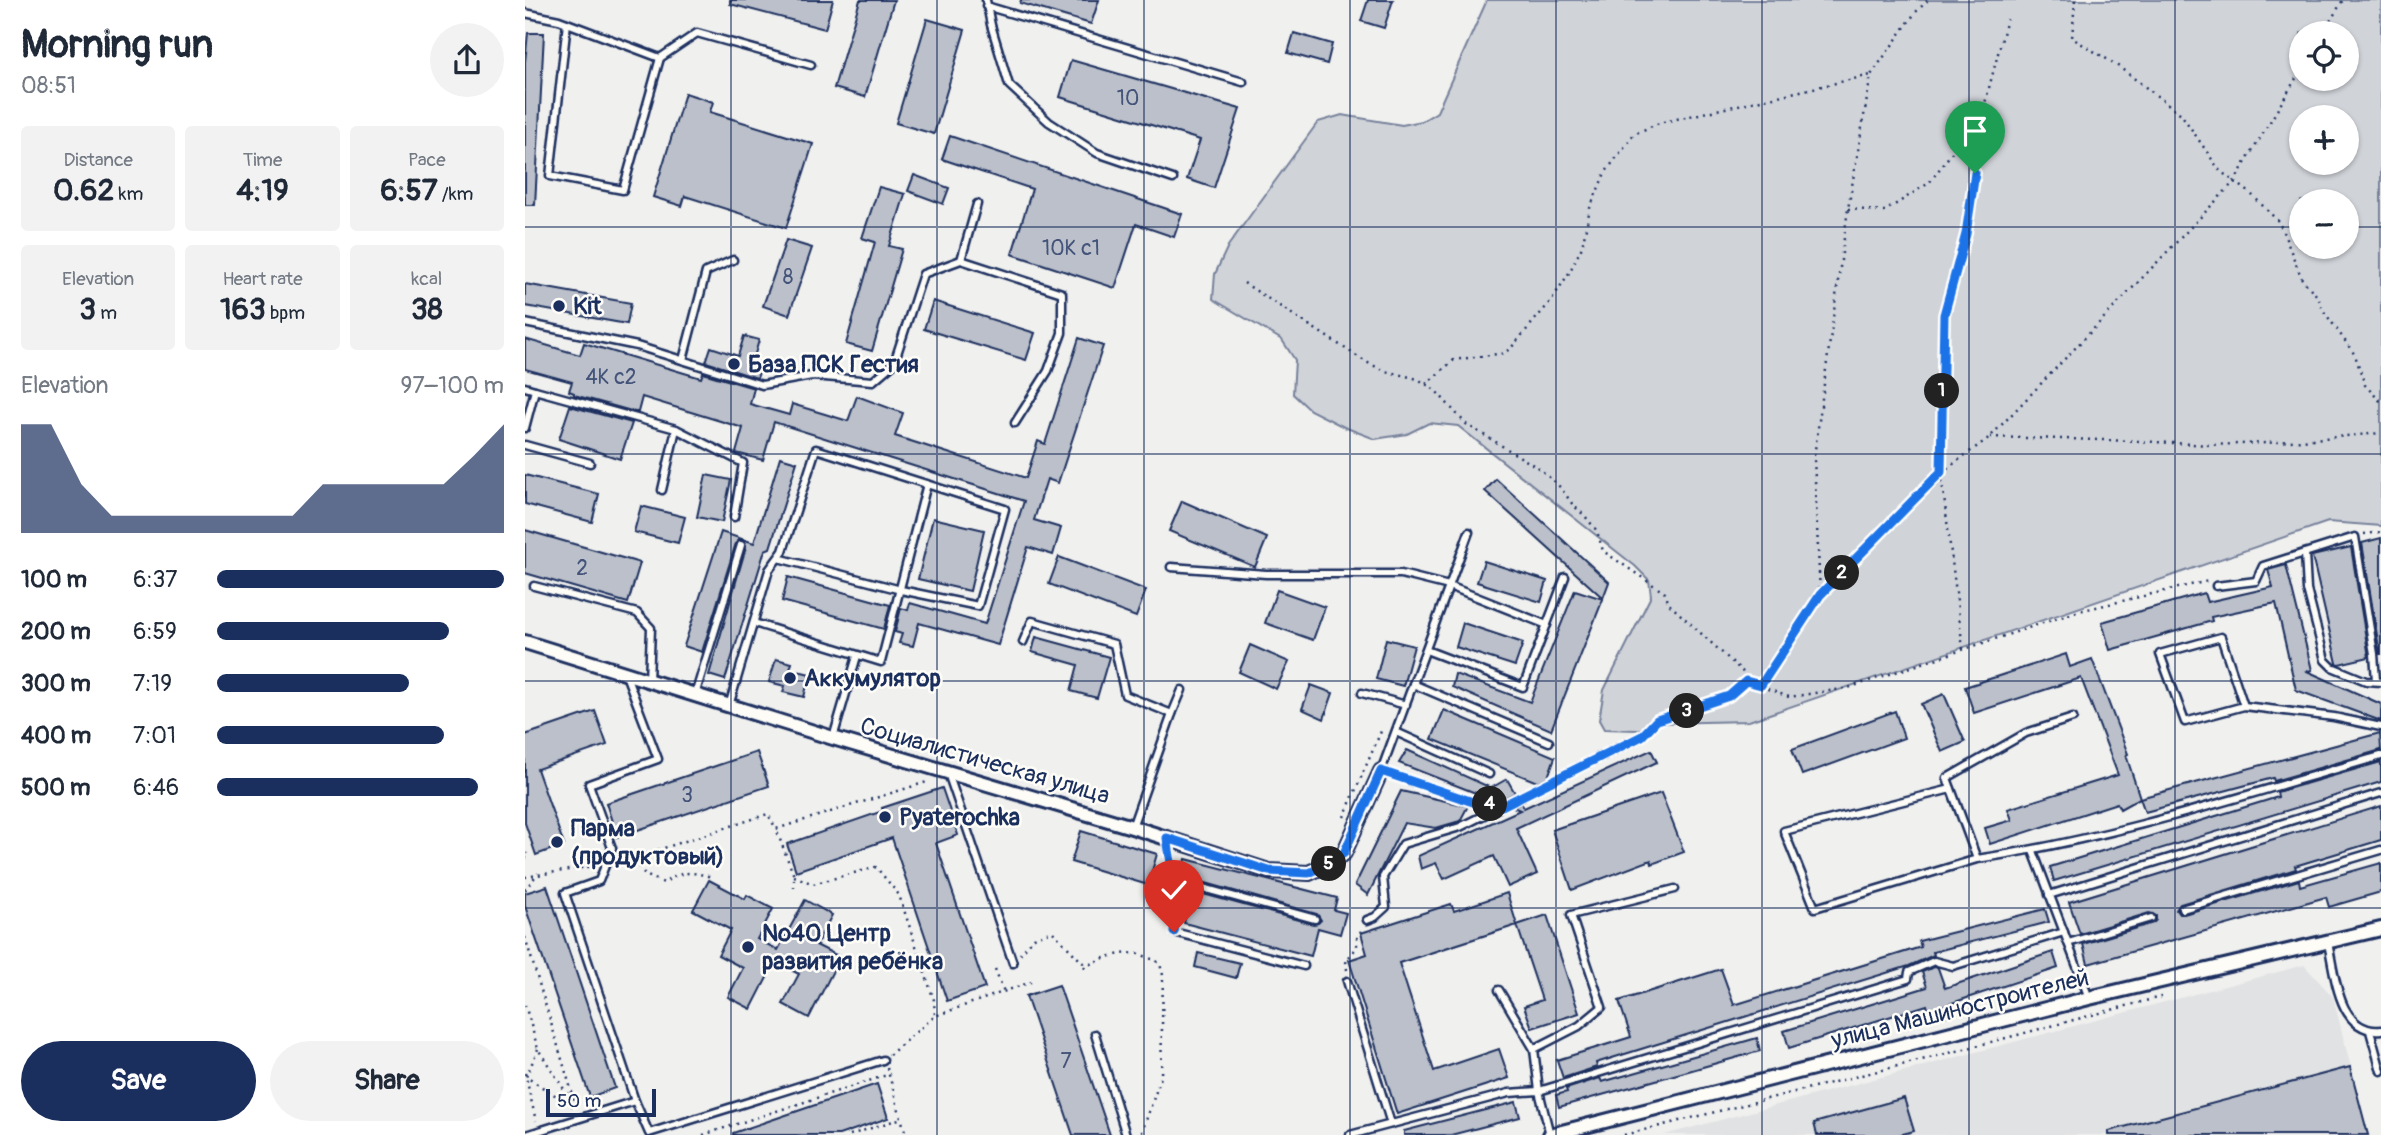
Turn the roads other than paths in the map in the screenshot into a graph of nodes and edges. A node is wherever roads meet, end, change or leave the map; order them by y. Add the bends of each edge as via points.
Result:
1 (986, 3) edge
2 (525, 13) edge
3 (567, 23) junction
4 (660, 58) junction
5 (811, 65) dead end
6 (1243, 82) dead end
7 (1173, 179) dead end
8 (977, 204) dead end
9 (733, 260) dead end
10 (961, 260) junction
11 (525, 323) edge
12 (683, 360) junction
13 (525, 387) edge
14 (535, 390) junction
15 (1014, 423) dead end
16 (525, 428) edge
17 (676, 429) junction
18 (525, 445) edge
19 (590, 463) dead end
20 (927, 485) junction
21 (662, 490) dead end
22 (734, 517) dead end
23 (1469, 532) dead end
24 (741, 545) dead end
25 (2305, 553) junction
26 (778, 558) junction
27 (1171, 568) dead end
28 (1565, 577) dead end
29 (534, 586) dead end
30 (1449, 586) junction
31 (2216, 586) road end
32 (901, 590) junction
33 (754, 623) junction
34 (1547, 625) junction
35 (525, 642) edge
36 (1023, 642) dead end
37 (1426, 650) junction
38 (857, 656) junction
39 (625, 673) junction
40 (649, 681) junction
41 (2378, 681) edge
42 (1413, 684) junction
43 (1182, 690) dead end
44 (1362, 693) dead end
45 (695, 695) junction
46 (1406, 705) junction
47 (729, 706) junction
48 (2244, 706) junction
49 (1172, 714) junction
50 (2073, 718) dead end
51 (2381, 727) edge
52 (1396, 732) junction
53 (1642, 736) road end
54 (833, 738) junction
55 (1549, 742) dead end
56 (2381, 756) edge
57 (1381, 771) junction
58 (948, 773) junction
59 (1489, 774) dead end
60 (1951, 789) junction
61 (2381, 793) edge
62 (1502, 806) junction
63 (1132, 827) junction
64 (1167, 838) junction
65 (2033, 850) junction
66 (2381, 850) edge
67 (1977, 859) junction
68 (1181, 882) junction
69 (1675, 889) dead end
70 (2049, 895) junction
71 (2182, 909) dead end
72 (2151, 918) dead end
73 (1315, 919) dead end
74 (1367, 920) road end
75 (2381, 929) edge
76 (2063, 932) junction
77 (2068, 943) junction
78 (2328, 943) junction
79 (1013, 963) dead end
80 (1304, 966) dead end
81 (1347, 981) road end
82 (1499, 990) dead end
83 (2089, 998) junction
84 (2381, 1030) edge
85 (2370, 1031) junction
86 (1095, 1034) dead end
87 (1534, 1049) junction
88 (883, 1060) road end
89 (2381, 1072) edge
90 (1539, 1091) junction
91 (635, 1101) junction
92 (1391, 1124) junction
93 (649, 1134) edge
94 (526, 1135) edge
95 (1126, 1135) edge
96 (1350, 1135) edge
97 (1550, 1135) edge

1 - 6 lane
1 - 7 lane via 1009,85 1049,122 1097,153
2 - 3 lane
3 - 4 lane
3 - 4 lane via 550,176 623,190
4 - 5 lane via 697,33
8 - 10 lane
9 - 12 lane via 706,272
10 - 12 lane via 923,274 894,363 873,381 812,376 762,385
10 - 15 lane via 1062,293 1058,346 1048,372
11 - 12 lane
13 - 14 lane
14 - 16 lane
14 - 17 lane
17 - 21 lane
17 - 22 lane via 743,463
18 - 19 lane
20 - 26 lane via 816,449
20 - 32 lane
20 - 32 lane via 1005,509 978,606
23 - 30 lane
24 - 45 lane
25 - 31 lane via 2263,566 2256,581
25 - 41 lane via 2307,590 2325,660 2366,681
25 - 41 lane via 2355,537
26 - 32 lane
26 - 33 lane via 769,570
27 - 30 lane via 1266,574 1401,574
28 - 34 lane
29 - 40 lane via 637,613 651,628
30 - 34 lane
30 - 37 lane
32 - 38 lane via 881,662
33 - 38 lane
33 - 47 lane
34 - 37 lane via 1523,687
35 - 39 street, Социалистическая улица
36 - 49 lane via 1032,621 1114,644 1125,695
37 - 42 lane
38 - 54 lane
39 - 40 street, Социалистическая улица
39 - 91 lane via 658,759 589,784 612,848 599,881 565,893
40 - 45 street, Социалистическая улица
42 - 46 lane
42 - 55 lane
43 - 49 lane
44 - 46 lane
45 - 47 street, Социалистическая улица
46 - 52 lane
47 - 54 street, Социалистическая улица
48 - 48 lane via 2185,722 2160,654 2221,637
48 - 51 lane
49 - 63 lane
50 - 60 lane via 2026,733 1947,778
52 - 57 lane
52 - 59 lane
53 - 62 lane
54 - 58 street, Социалистическая улица
56 - 65 lane
57 - 62 lane via 1473,802
57 - 64 street, Социалистическая улица via 1344,853 1309,873 1269,871
58 - 63 street, Социалистическая улица
58 - 79 lane
60 - 67 lane
60 - 67 lane via 1784,831 1815,908
61 - 70 lane
62 - 74 lane via 1460,827 1403,844 1383,877 1386,907
63 - 64 street, Социалистическая улица
64 - 68 lane via 1173,875
65 - 67 lane
65 - 70 lane
66 - 71 lane
68 - 73 lane
68 - 80 lane via 1174,932
69 - 87 lane via 1571,915 1602,1007 1579,1026
70 - 76 lane
72 - 77 lane
75 - 78 street, улица Машиностроителей
76 - 77 lane
76 - 90 lane via 1953,966 1934,961 1909,972 1908,979
77 - 83 lane
78 - 83 street, улица Машиностроителей
78 - 85 lane via 2346,1013
81 - 92 lane
82 - 87 lane
83 - 97 street, улица Машиностроителей
84 - 85 lane
85 - 89 lane
86 - 95 lane
87 - 90 lane
88 - 93 lane
90 - 92 lane via 1509,1093
90 - 97 lane
91 - 93 lane
91 - 94 lane
92 - 96 lane

